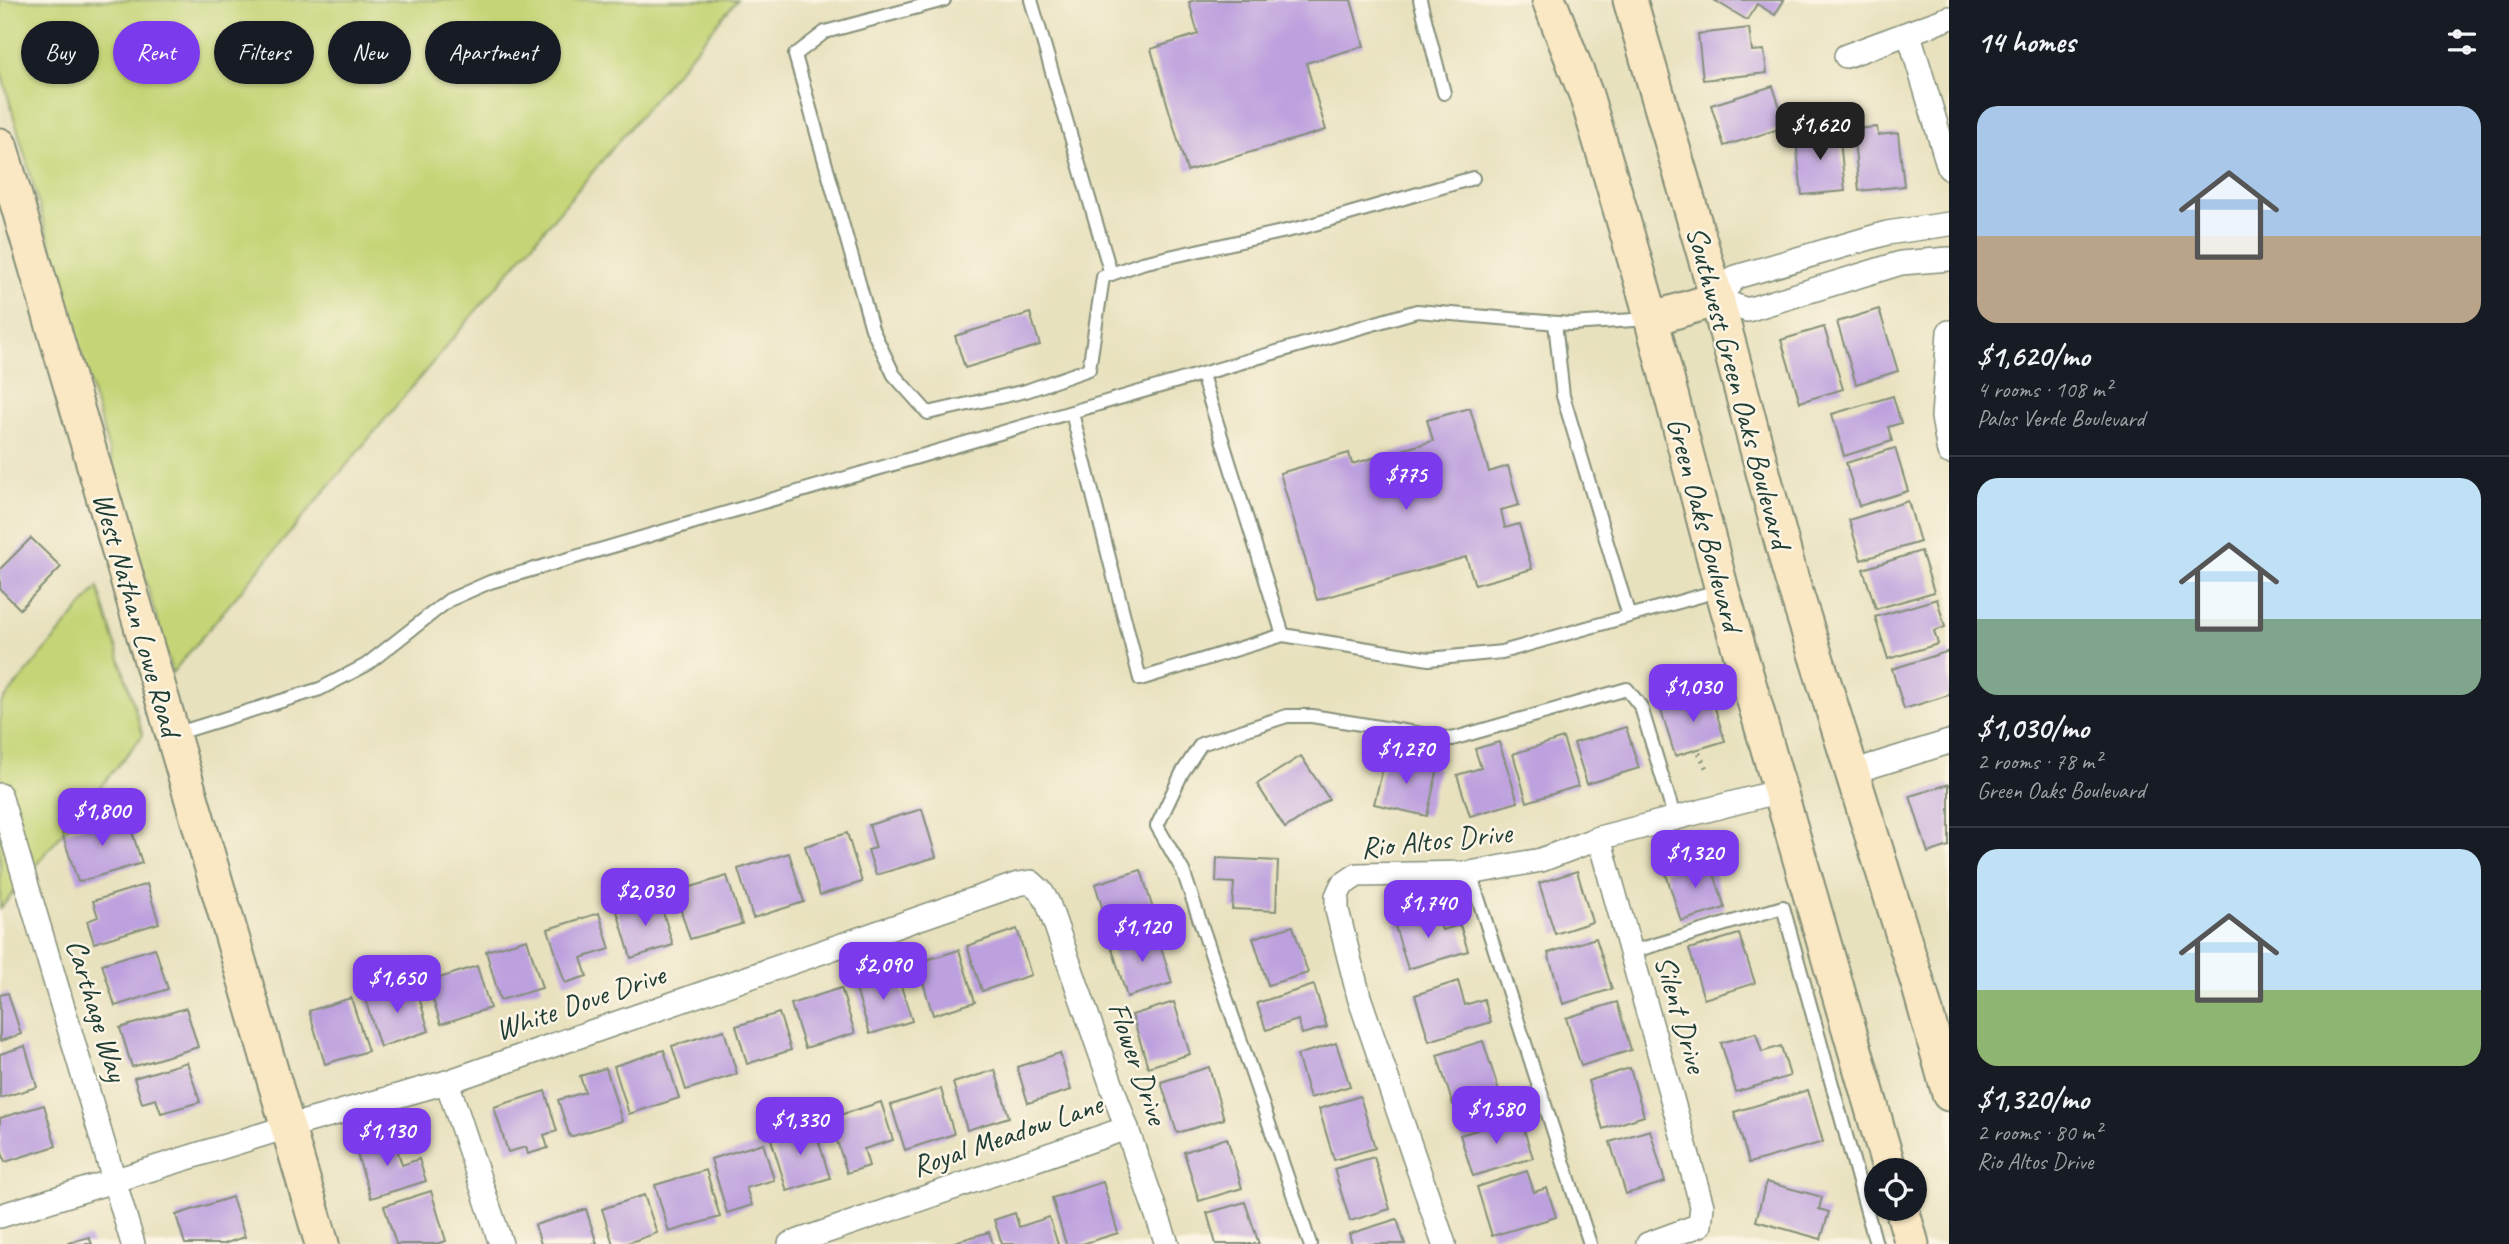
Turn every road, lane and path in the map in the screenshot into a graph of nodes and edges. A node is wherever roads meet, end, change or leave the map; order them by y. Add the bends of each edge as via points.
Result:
1 (944, 0) edge
2 (1031, 0) edge
3 (1420, 0) edge
4 (1549, 0) edge
5 (1630, 0) edge
6 (1949, 18) edge
7 (1909, 34) junction
8 (1846, 56) dead end
9 (1444, 93) dead end
10 (0, 145) edge
11 (1949, 167) edge
12 (1473, 178) dead end
13 (1949, 225) edge
14 (1949, 259) edge
15 (1111, 274) junction
16 (1717, 299) junction
17 (1651, 319) junction
18 (1555, 323) junction
19 (1949, 332) edge
20 (1202, 375) junction
21 (1072, 413) junction
22 (1949, 452) edge
23 (1721, 590) junction
24 (1629, 616) junction
25 (1283, 635) junction
26 (172, 735) junction
27 (1949, 741) edge
28 (1699, 752) dead end
29 (1707, 769) dead end
30 (1852, 772) junction
31 (1780, 791) junction
32 (0, 795) edge
33 (1675, 818) junction
34 (1599, 838) junction
35 (1470, 873) junction
36 (1048, 904) joint
37 (1631, 953) junction
38 (447, 1082) junction
39 (1949, 1094) edge
40 (287, 1127) junction
41 (1127, 1128) junction
42 (1886, 1158) edge
43 (114, 1181) junction
44 (0, 1216) edge
45 (1905, 1221) edge
46 (133, 1244) edge
47 (322, 1244) edge
48 (501, 1244) edge
49 (790, 1244) edge
50 (1167, 1244) edge
51 (1310, 1244) edge
52 (1444, 1244) edge
53 (1590, 1244) edge
54 (1648, 1244) edge
55 (1876, 1244) edge
56 (1912, 1244) edge

1 - 15 lane via 825,33 795,55 872,329 894,375 928,413 1026,391 1089,369 1103,277
2 - 15 lane
3 - 9 lane
4 - 17 main road, Green Oaks Boulevard via 1586,95
5 - 16 main road, Southwest Green Oaks Boulevard
6 - 7 street
7 - 8 street
7 - 11 street
10 - 26 main road, West Nathan Lowe Road
12 - 15 lane via 1304,227
13 - 16 street via 1887,233 1736,277
14 - 16 street via 1901,263 1747,310
16 - 17 main road
16 - 30 main road, Southwest Green Oaks Boulevard via 1789,570
17 - 18 lane
17 - 23 main road, Green Oaks Boulevard
18 - 20 lane via 1417,312
18 - 24 lane via 1563,396
19 - 22 street via 1943,417
20 - 21 lane
20 - 25 lane
21 - 25 lane via 1140,679
21 - 26 lane via 490,582 449,600 366,665 320,689
23 - 24 lane
23 - 31 main road, Green Oaks Boulevard
24 - 25 lane via 1502,652 1429,659
26 - 40 main road, West Nathan Lowe Road
27 - 30 street
28 - 29 path
30 - 39 main road
31 - 33 street, Rio Altos Drive
31 - 42 main road, Green Oaks Boulevard
32 - 43 street, Carthage Way
33 - 34 street, Rio Altos Drive
33 - 51 lane via 1641,707 1627,689 1451,739 1287,716 1201,744 1157,826 1183,871
34 - 35 street, Rio Altos Drive via 1541,860
34 - 37 street, Silent Drive
35 - 52 street, Rio Altos Drive via 1357,875 1342,885 1337,895 1359,997
35 - 53 lane
36 - 38 street, White Dove Drive via 1031,882 1018,884
36 - 41 street, Flower Drive
37 - 54 street, Silent Drive via 1702,1206 1700,1225
37 - 55 lane via 1783,907
38 - 40 street, White Dove Drive
38 - 48 street
40 - 43 street, White Dove Drive
40 - 47 main road, West Nathan Lowe Road
41 - 49 street, Royal Meadow Lane
41 - 50 street, Flower Drive
43 - 44 street, White Dove Drive
43 - 46 street, Carthage Way
45 - 56 main road

